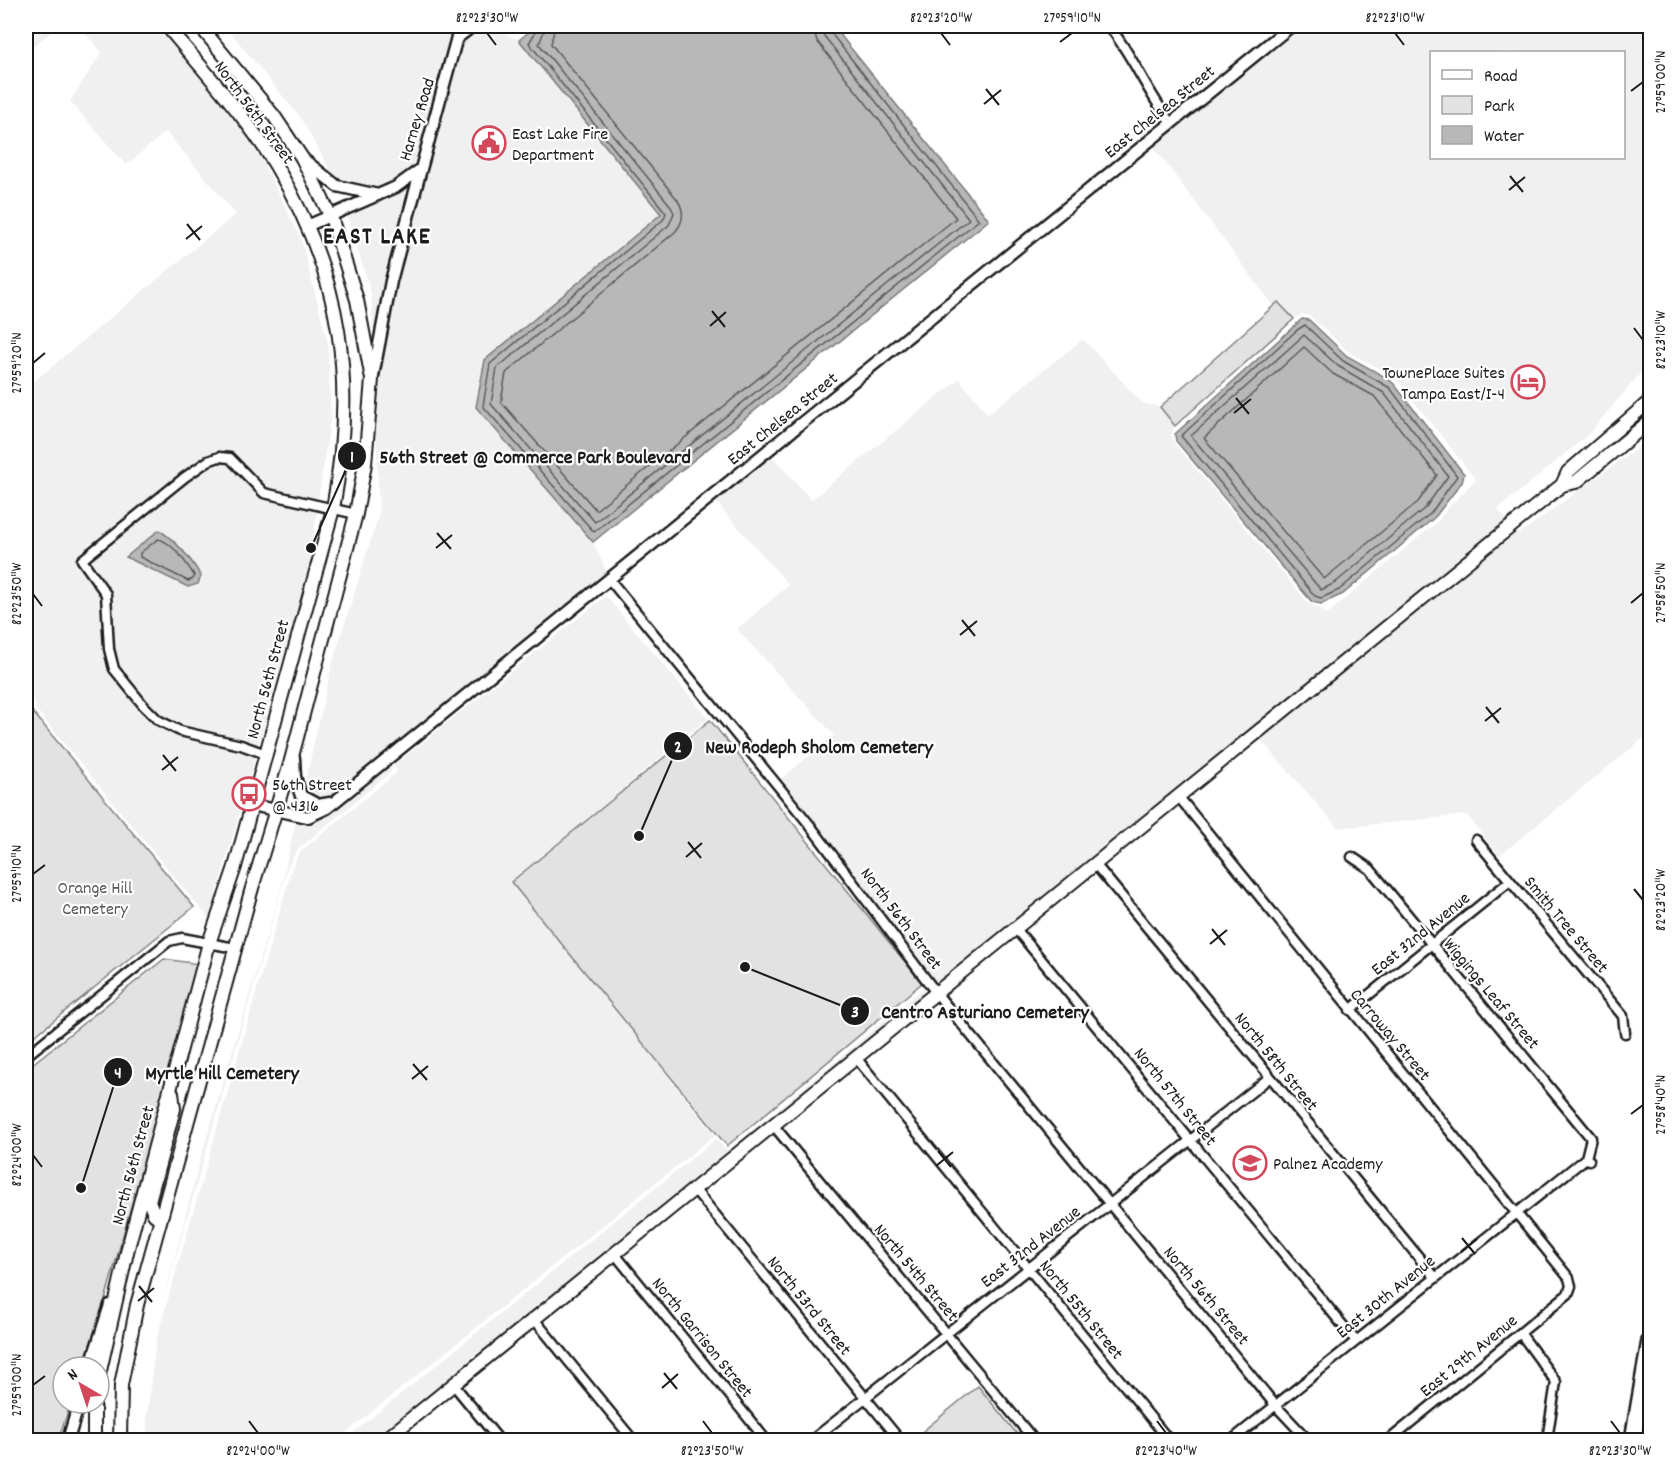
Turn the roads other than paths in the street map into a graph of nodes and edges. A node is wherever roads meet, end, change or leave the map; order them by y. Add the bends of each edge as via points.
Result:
1 (167, 26) edge
2 (200, 26) edge
3 (460, 26) edge
4 (474, 26) edge
5 (1109, 26) edge
6 (1291, 26) edge
7 (456, 40) junction
8 (1171, 123) junction
9 (302, 158) junction
10 (421, 169) junction
11 (378, 195) junction
12 (331, 217) junction
13 (307, 226) junction
14 (372, 379) junction
15 (1650, 401) edge
16 (1650, 421) edge
17 (1562, 485) junction
18 (333, 509) junction
19 (356, 514) junction
20 (610, 580) junction
21 (294, 750) junction
22 (266, 754) junction
23 (1178, 796) junction
24 (339, 799) junction
25 (252, 805) junction
26 (275, 812) junction
27 (1476, 840) dead end
28 (1352, 857) dead end
29 (1095, 864) junction
30 (1510, 881) junction
31 (1017, 929) junction
32 (209, 943) junction
33 (1430, 945) junction
34 (236, 948) junction
35 (937, 994) junction
36 (1350, 1010) junction
37 (1625, 1033) dead end
38 (26, 1056) edge
39 (857, 1059) junction
40 (1269, 1078) junction
41 (171, 1089) junction
42 (774, 1126) junction
43 (1191, 1140) junction
44 (1587, 1159) joint
45 (695, 1190) junction
46 (1108, 1204) junction
47 (1517, 1211) junction
48 (160, 1219) junction
49 (128, 1248) junction
50 (615, 1254) junction
51 (1027, 1268) junction
52 (1435, 1277) junction
53 (1568, 1294) joint
54 (534, 1319) junction
55 (946, 1334) junction
56 (1521, 1334) junction
57 (1355, 1340) junction
58 (1650, 1341) edge
59 (94, 1355) edge
60 (104, 1355) edge
61 (453, 1384) junction
62 (866, 1398) junction
63 (1276, 1406) junction
64 (75, 1415) edge
65 (94, 1415) edge
66 (68, 1440) edge
67 (94, 1440) edge
68 (120, 1440) edge
69 (385, 1440) edge
70 (499, 1440) edge
71 (633, 1440) edge
72 (766, 1440) edge
73 (812, 1440) edge
74 (900, 1440) edge
75 (1034, 1440) edge
76 (1168, 1440) edge
77 (1232, 1440) edge
78 (1308, 1440) edge
79 (1389, 1440) edge
80 (1547, 1440) edge
81 (1633, 1440) edge

1 - 13 main road, North 56th Street via 276,166
2 - 9 main road, North 56th Street via 274,116
3 - 7 street, Harney Road
4 - 7 street
5 - 8 street
6 - 8 street, East Chelsea Street
7 - 10 street, Harney Road
8 - 20 street, East Chelsea Street
9 - 11 street via 337,186
9 - 12 main road, North 56th Street
10 - 11 street, Harney Road
10 - 14 street via 391,281
11 - 12 street, Harney Road
12 - 13 street, Harney Road
12 - 14 main road, North 56th Street via 357,300
13 - 18 main road, North 56th Street via 338,320 345,378 341,462
14 - 19 main road, North 56th Street via 365,464
15 - 17 main road via 1568,472
16 - 17 main road via 1576,482
17 - 23 main road
18 - 19 street
18 - 22 main road, North 56th Street
18 - 22 street via 264,493 230,458 219,457 185,477 82,560 106,594 114,669 144,706 158,720 180,731
19 - 21 main road, North 56th Street
20 - 24 street, East Chelsea Street
20 - 35 street, North 56th Street via 809,824
21 - 24 street via 295,777 301,796 318,806
21 - 26 main road, North 56th Street
22 - 25 main road, North 56th Street
23 - 29 main road
23 - 36 street, Carroway Street
24 - 26 street, East Chelsea Street via 313,816
25 - 26 street, East Chelsea Street
25 - 32 main road, North 56th Street
26 - 34 main road, North 56th Street
27 - 30 street, Smith Tree Street
28 - 33 street, Wiggings Leaf Street via 1370,869
29 - 31 main road
29 - 40 street, North 58th Street
30 - 33 street, East 32nd Avenue
30 - 37 street, Smith Tree Street via 1623,1016
31 - 35 main road
31 - 43 street, North 57th Street
32 - 34 street
32 - 38 street via 182,938 169,941
32 - 41 main road, North 56th Street
33 - 36 street, East 32nd Avenue
33 - 44 street, Wiggings Leaf Street via 1591,1138
34 - 48 main road, North 56th Street
35 - 39 main road
35 - 46 street, North 56th Street
36 - 47 street, Carroway Street
39 - 42 main road
39 - 51 street, North 55th Street
40 - 43 street, East 32nd Avenue
40 - 52 street, North 58th Street
41 - 48 main road via 174,1110 149,1201
41 - 49 main road, North 56th Street
42 - 45 main road
42 - 55 street, North 54th Street
43 - 46 street, East 32nd Avenue
43 - 57 street, North 57th Street
44 - 47 street, East 30th Avenue
45 - 50 main road
45 - 62 street, North 53rd Street
46 - 51 street, East 32nd Avenue
46 - 63 street, North 56th Street
47 - 52 street, East 30th Avenue
47 - 53 street, Carroway Street via 1569,1278
48 - 68 main road, North 56th Street via 121,1385
49 - 59 street
49 - 60 main road, North 56th Street
50 - 54 main road
50 - 72 street, North Garrison Street
51 - 55 street, East 32nd Avenue
51 - 76 street, North 55th Street
52 - 57 street, East 30th Avenue
53 - 56 street, East 29th Avenue
54 - 61 main road
54 - 71 street
55 - 62 street, East 32nd Avenue
55 - 75 street, North 54th Street
56 - 79 street, East 29th Avenue
56 - 80 street via 1556,1382
57 - 63 street, East 30th Avenue
58 - 81 highway
61 - 69 main road
61 - 70 street
62 - 73 street, East 32nd Avenue
62 - 74 street, North 53rd Street
63 - 77 street, East 30th Avenue
63 - 78 street, North 56th Street
64 - 66 street
65 - 67 main road

